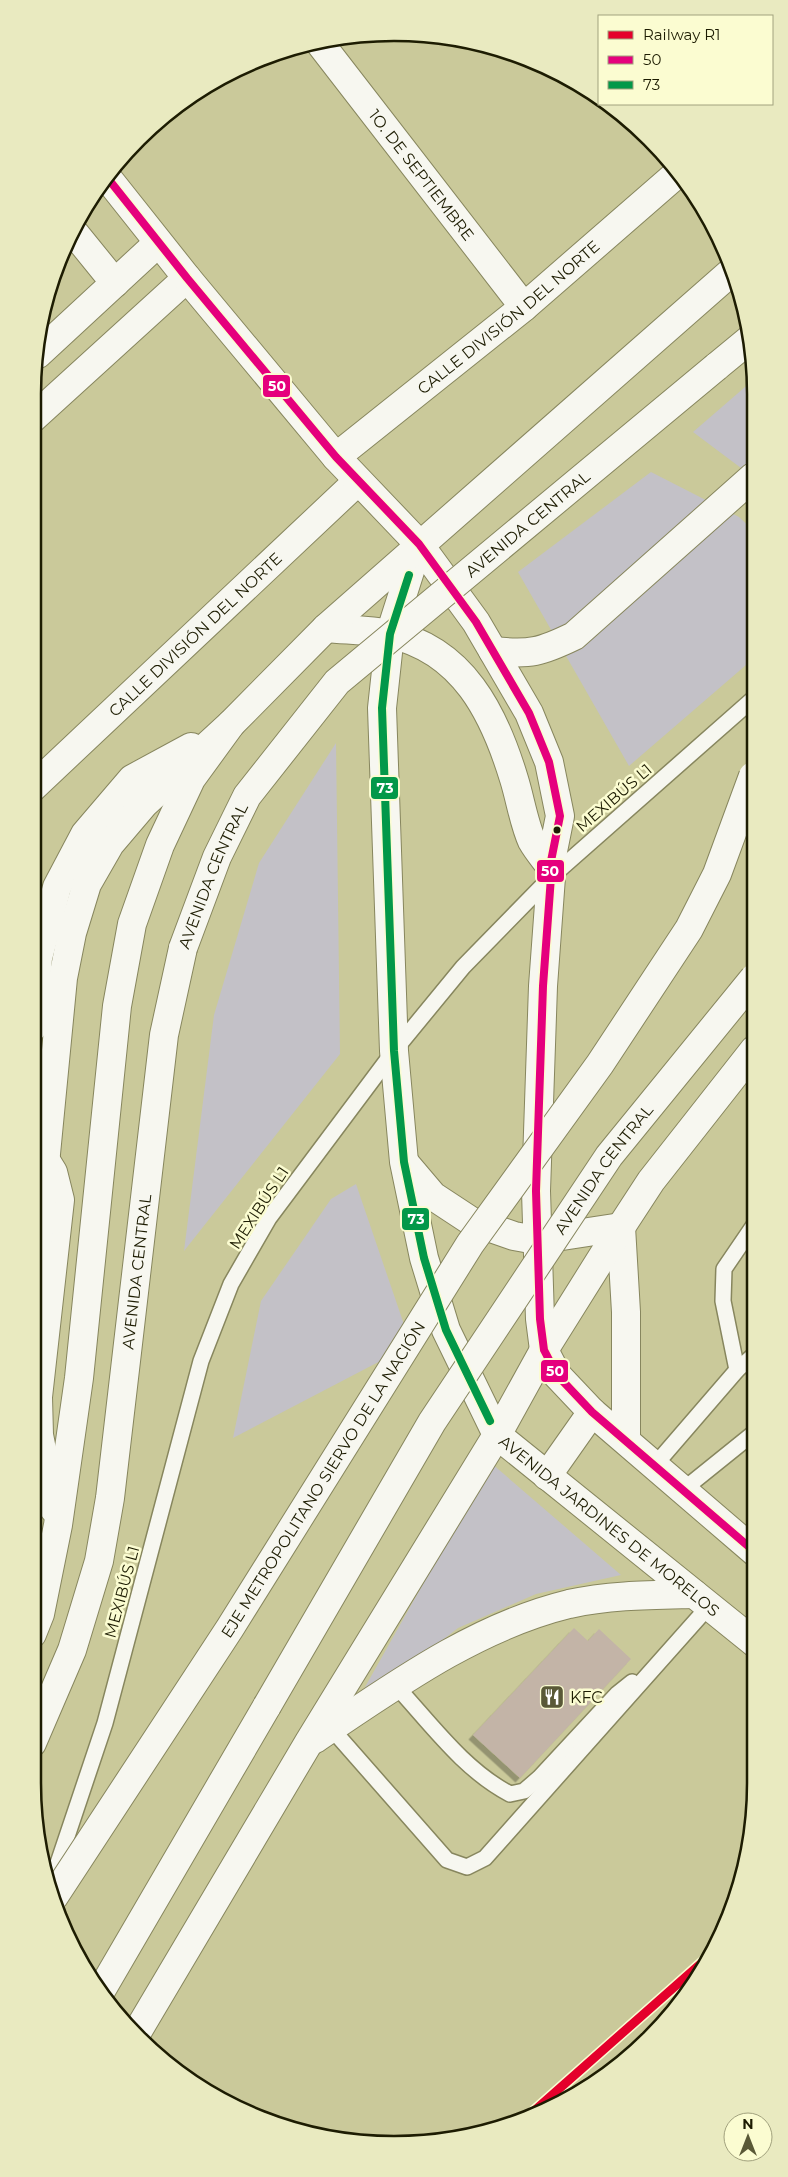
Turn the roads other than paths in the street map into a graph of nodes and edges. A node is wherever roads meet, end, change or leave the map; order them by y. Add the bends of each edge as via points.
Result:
1 (324, 48) edge
2 (673, 178) edge
3 (111, 183) edge
4 (78, 238) edge
5 (158, 243) junction
6 (726, 276) edge
7 (187, 278) junction
8 (116, 283) junction
9 (524, 307) junction
10 (743, 344) edge
11 (44, 349) edge
12 (41, 411) edge
13 (336, 457) junction
14 (358, 481) junction
15 (747, 482) edge
16 (419, 544) junction
17 (326, 628) junction
18 (390, 634) junction
19 (493, 651) junction
20 (747, 704) edge
21 (231, 724) junction
22 (41, 780) edge
23 (747, 792) edge
24 (550, 872) junction
25 (41, 946) edge
26 (747, 987) edge
27 (394, 1051) junction
28 (747, 1059) edge
29 (45, 1159) junction
30 (404, 1162) junction
31 (41, 1203) edge
32 (621, 1227) junction
33 (747, 1234) edge
34 (536, 1240) junction
35 (544, 1350) junction
36 (747, 1361) edge
37 (737, 1370) junction
38 (41, 1371) edge
39 (592, 1412) junction
40 (497, 1435) junction
41 (747, 1438) edge
42 (626, 1440) junction
43 (41, 1444) edge
44 (655, 1465) junction
45 (547, 1476) junction
46 (683, 1490) junction
47 (58, 1525) junction
48 (747, 1545) edge
49 (701, 1600) junction
50 (41, 1609) edge
51 (747, 1637) edge
52 (664, 1656) junction
53 (396, 1686) junction
54 (41, 1722) edge
55 (320, 1735) junction
56 (54, 1876) edge
57 (58, 1890) edge
58 (105, 1984) edge
59 (140, 2027) edge

1 - 9 main road, 1O. DE SEPTIEMBRE
2 - 9 main road, CALLE DIVISIÓN DEL NORTE
3 - 5 main road
4 - 8 main road
5 - 7 main road
5 - 8 main road
6 - 16 main road
7 - 12 main road
7 - 13 main road
8 - 11 main road
9 - 13 main road, CALLE DIVISIÓN DEL NORTE
10 - 54 main road, AVENIDA CENTRAL, bridge via 337,682 247,796 217,857 183,948 164,1035 110,1498 99,1562 72,1650
13 - 14 main road
14 - 16 main road
14 - 22 main road, CALLE DIVISIÓN DEL NORTE
15 - 19 main road via 574,636 544,650 516,654
16 - 17 main road
16 - 18 main road, AVENIDA JARDINES DE MORELOS
16 - 19 main road via 476,622
17 - 18 main road
17 - 21 main road
18 - 24 main road via 428,647 460,671 480,699 498,734 532,840
18 - 27 main road, AVENIDA JARDINES DE MORELOS via 382,708
19 - 24 main road via 529,713 548,762 560,816
20 - 24 lane, MEXIBÚS L1
21 - 25 main road via 132,779 85,834 56,887
21 - 29 main road via 144,804 110,844 87,884 72,933 64,978
21 - 47 main road via 191,779 160,845 132,924 116,1006 79,1378
23 - 57 main road, EJE METROPOLITANO SIERVO DE LA NACIÓN, bridge via 717,874 689,929 600,1064 470,1244 230,1628
24 - 27 lane, MEXIBÚS L1 via 463,967
24 - 34 main road via 543,986
26 - 58 main road, AVENIDA CENTRAL, bridge via 608,1156 432,1422
27 - 30 main road, AVENIDA JARDINES DE MORELOS
27 - 56 lane, MEXIBÚS L1 via 269,1218 231,1284 201,1361 105,1723
28 - 32 main road via 651,1182
29 - 31 main road
29 - 38 main road via 56,1180 60,1200
30 - 34 main road via 433,1196 471,1221
30 - 40 main road, AVENIDA JARDINES DE MORELOS via 424,1258 446,1330
32 - 34 main road
32 - 35 main road
32 - 42 main road via 626,1312
33 - 37 lane via 724,1269 723,1301
34 - 35 main road
35 - 39 main road via 557,1375
35 - 40 main road
36 - 37 lane
37 - 44 lane
39 - 42 main road
39 - 45 main road
40 - 45 main road, AVENIDA JARDINES DE MORELOS
40 - 55 main road
41 - 46 lane
42 - 44 main road
43 - 47 main road
44 - 46 main road
45 - 49 main road, AVENIDA JARDINES DE MORELOS
46 - 48 main road
47 - 50 main road
49 - 51 main road, AVENIDA JARDINES DE MORELOS
49 - 52 lane
49 - 53 main road via 620,1596 569,1604 501,1625
52 - 53 lane via 617,1694 539,1778 524,1790 510,1794 494,1786 460,1757
52 - 55 lane via 485,1858 466,1867 447,1860
53 - 55 main road
55 - 59 main road

